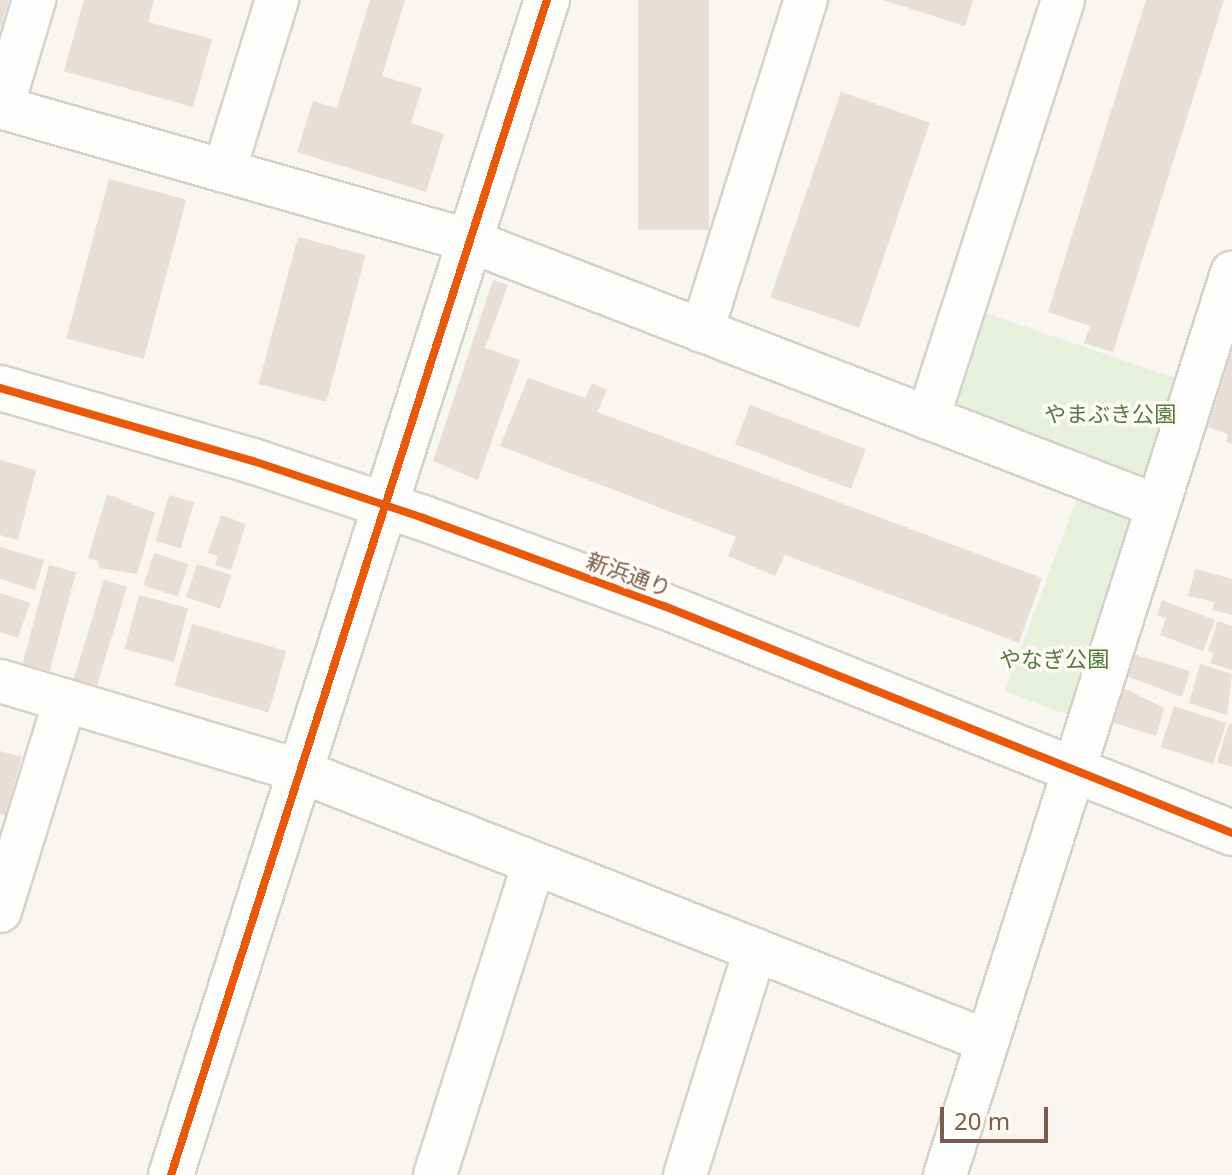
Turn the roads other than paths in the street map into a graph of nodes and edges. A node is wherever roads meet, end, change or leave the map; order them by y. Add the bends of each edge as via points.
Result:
1 (34, 0) edge
2 (277, 0) edge
3 (547, 0) edge
4 (806, 0) edge
5 (1063, 0) edge
6 (1, 107) edge
7 (224, 171) junction
8 (470, 241) junction
9 (1232, 273) edge
10 (702, 331) junction
11 (0, 388) edge
12 (928, 418) junction
13 (385, 505) junction
14 (1157, 506) junction
15 (0, 681) edge
16 (65, 701) junction
17 (1072, 769) junction
18 (300, 771) junction
19 (1232, 833) edge
20 (534, 863) junction
21 (0, 911) edge
22 (755, 950) junction
23 (987, 1041) junction
24 (171, 1175) edge
25 (435, 1175) edge
26 (685, 1175) edge
27 (945, 1175) edge

1 - 6 street
2 - 7 street
3 - 8 street
4 - 10 street
5 - 12 street
6 - 7 street
7 - 8 street
8 - 10 street
8 - 13 street
9 - 14 street
10 - 12 street
11 - 13 street, 新浜通り
12 - 14 street
13 - 17 street, 新浜通り via 664,606
13 - 18 street
14 - 17 street
15 - 16 street
16 - 18 street
16 - 21 street
17 - 19 street, 新浜通り
17 - 23 street
18 - 20 street
18 - 24 street
20 - 22 street
20 - 25 street
22 - 23 street
22 - 26 street
23 - 27 street

